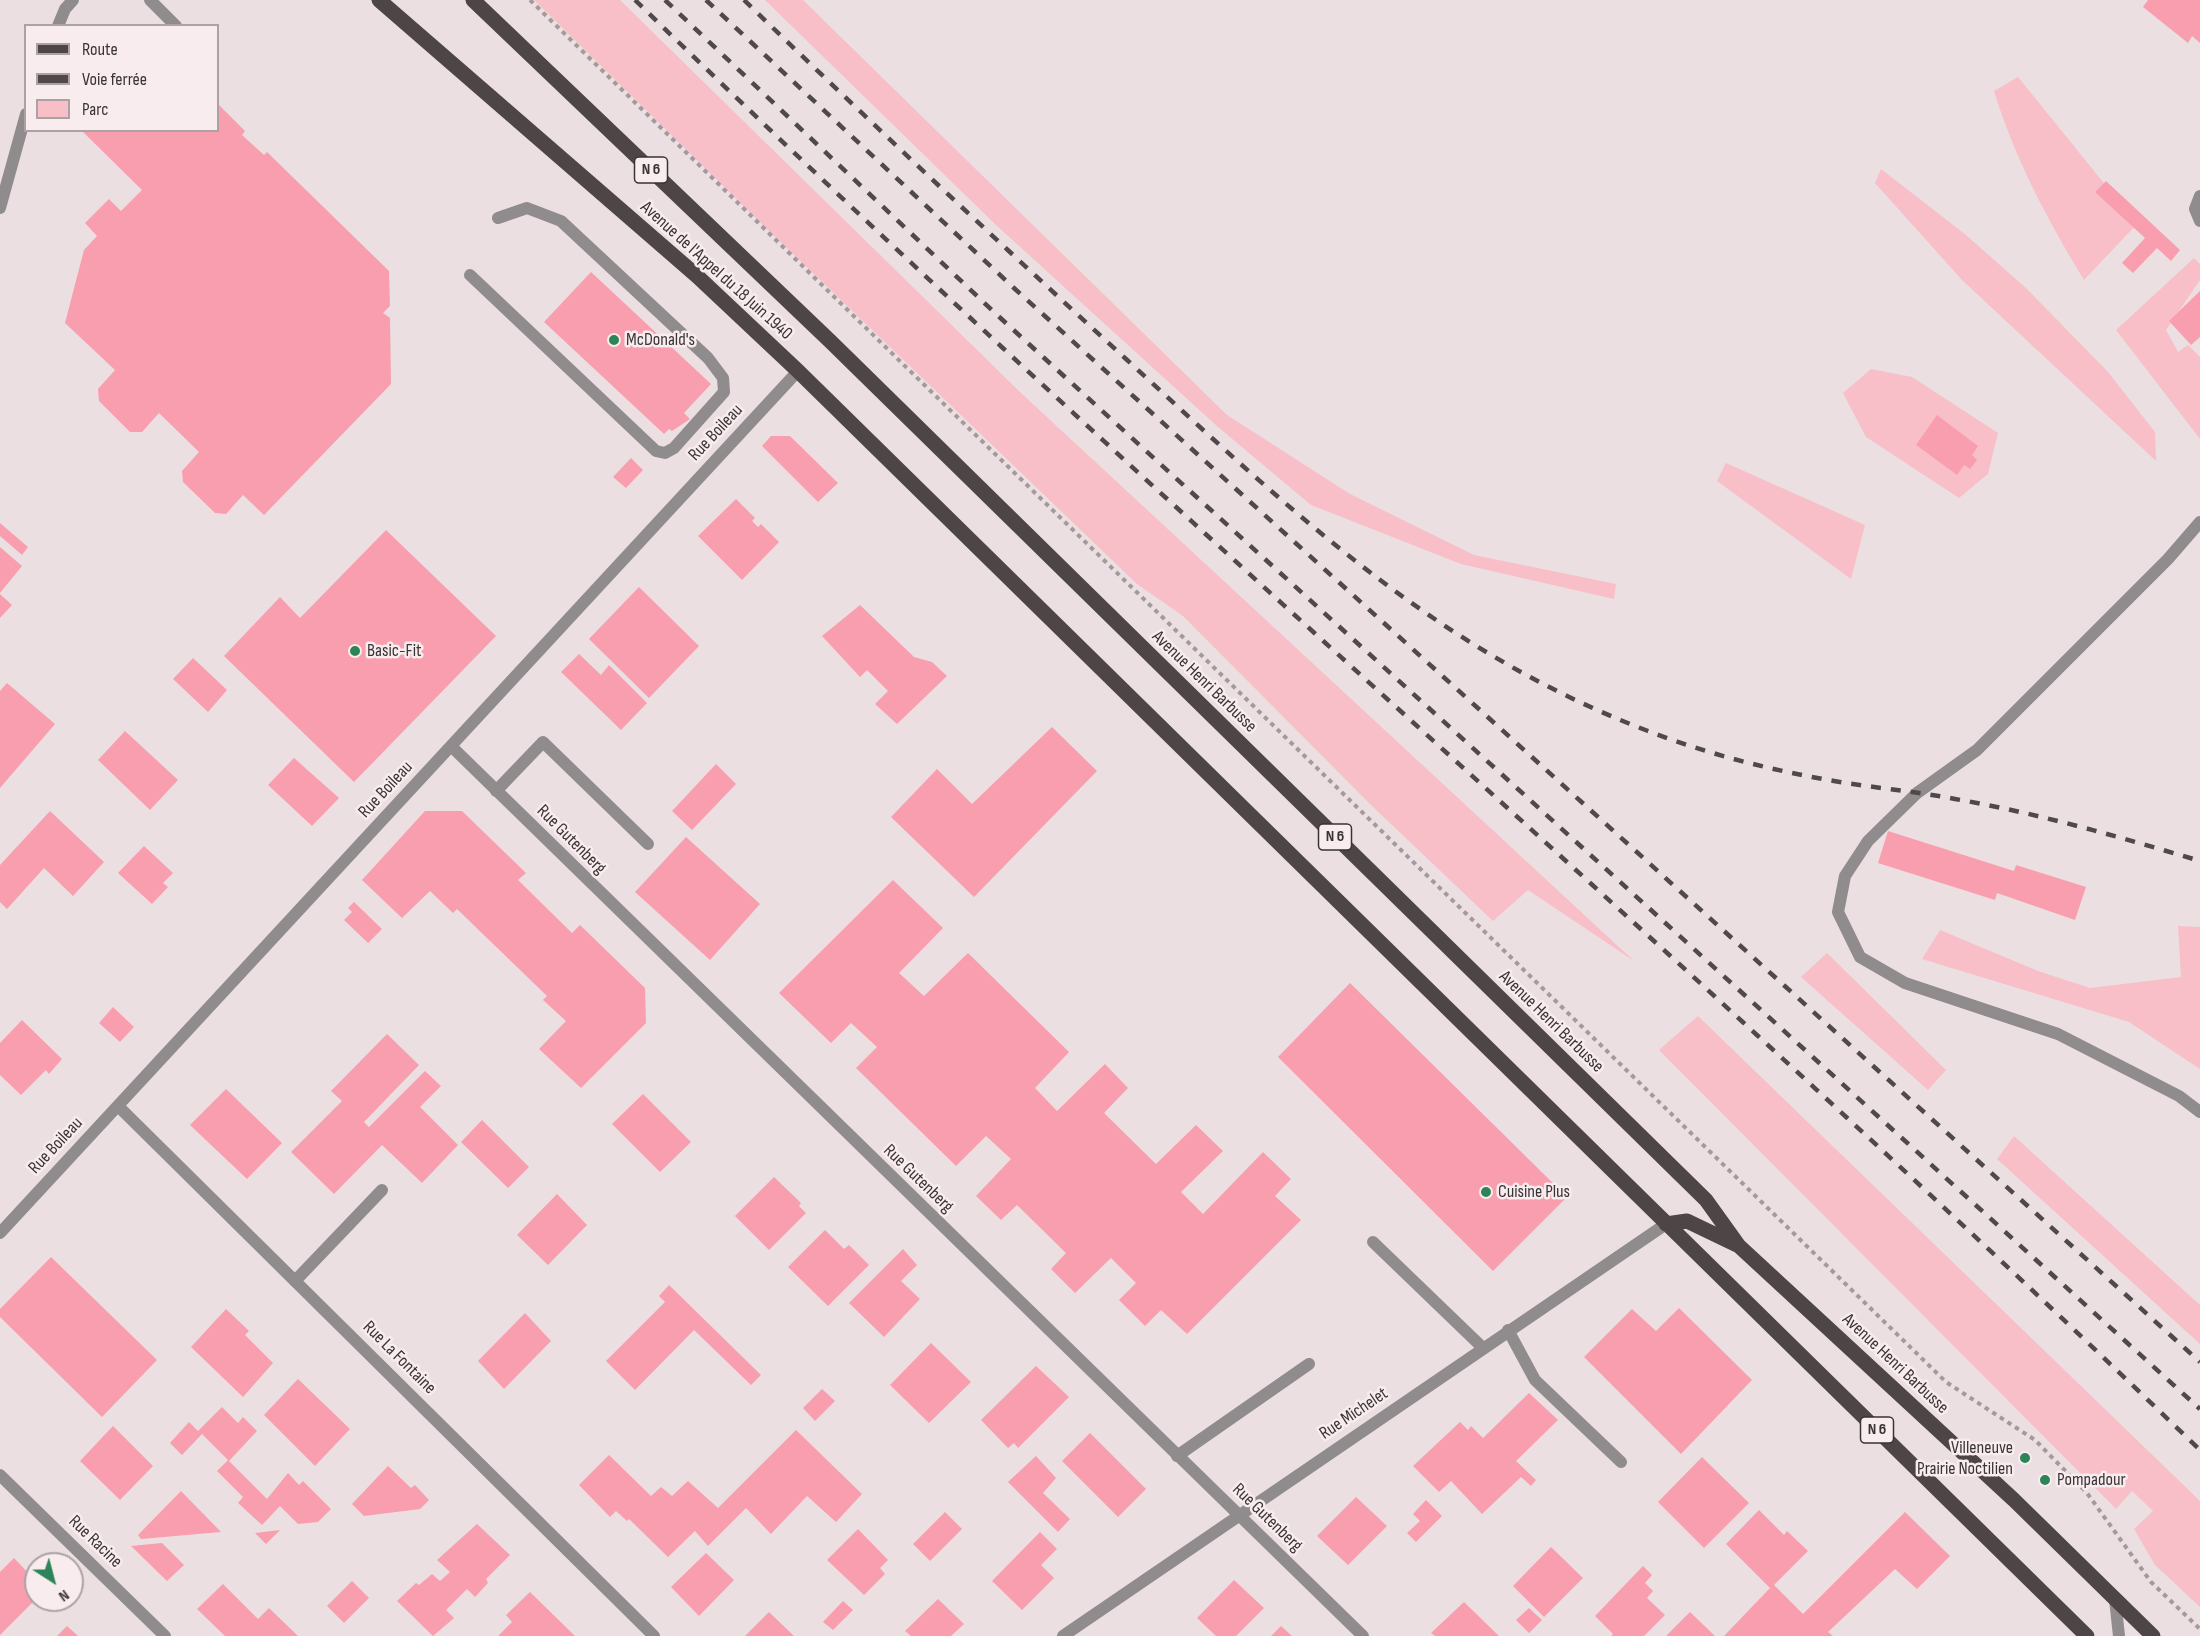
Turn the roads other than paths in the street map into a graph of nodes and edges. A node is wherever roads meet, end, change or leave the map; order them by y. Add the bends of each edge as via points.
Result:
1 (73, 0) edge
2 (150, 0) edge
3 (379, 0) edge
4 (473, 0) edge
5 (59, 24) edge
6 (174, 24) edge
7 (24, 121) edge
8 (2200, 196) edge
9 (0, 208) edge
10 (498, 218) dead end
11 (2200, 221) edge
12 (470, 275) dead end
13 (798, 371) junction
14 (923, 434) joint
15 (2200, 522) edge
16 (451, 746) junction
17 (496, 791) junction
18 (648, 844) dead end
19 (118, 1106) junction
20 (2200, 1112) edge
21 (382, 1190) dead end
22 (1666, 1224) junction
23 (0, 1233) edge
24 (1373, 1242) dead end
25 (1739, 1246) junction
26 (295, 1281) junction
27 (1508, 1330) junction
28 (1483, 1348) junction
29 (1309, 1364) dead end
30 (1177, 1456) junction
31 (1621, 1462) dead end
32 (0, 1475) edge
33 (1237, 1515) junction
34 (2115, 1599) junction
35 (165, 1636) edge
36 (654, 1636) edge
37 (1063, 1636) edge
38 (1363, 1636) edge
39 (2087, 1636) edge
40 (2119, 1636) edge
41 (2153, 1636) edge

1 - 5 street
2 - 6 street
3 - 13 main road, Avenue de l'Appel du 18 Juin 1940 / N 6 via 696,276
4 - 14 main road, Avenue de l'Appel du 18 Juin 1940 / N 6
7 - 9 street
8 - 11 street via 2195,209
10 - 12 street via 527,208 561,221 708,358 723,378 724,392 674,448 665,453 657,451
13 - 16 street, Rue Boileau
13 - 22 main road, Avenue de l'Appel du 18 Juin 1940 / N 6
14 - 25 main road, Avenue Henri Barbusse / N 6 via 1706,1200
15 - 20 street via 1977,750 1917,793 1868,841 1845,876 1838,912 1860,957 1905,983 2058,1034 2180,1096
16 - 17 street, Rue Gutenberg
16 - 19 street, Rue Boileau
17 - 18 street via 543,742
17 - 30 street, Rue Gutenberg
19 - 23 street, Rue Boileau
19 - 26 street, Rue La Fontaine
21 - 26 street
22 - 25 main road via 1687,1221
22 - 27 street, Rue Michelet
22 - 39 main road, N 6
24 - 28 street
25 - 34 main road, Avenue Henri Barbusse / N 6 via 2014,1500
26 - 36 street, Rue La Fontaine
27 - 28 street, Rue Michelet
27 - 31 street via 1535,1380
28 - 33 street, Rue Michelet
29 - 30 street
30 - 33 street, Rue Gutenberg
32 - 35 street, Rue Racine
33 - 37 street, Rue Michelet
33 - 38 street, Rue Gutenberg
34 - 40 street
34 - 41 main road, Avenue Henri Barbusse / N 6

